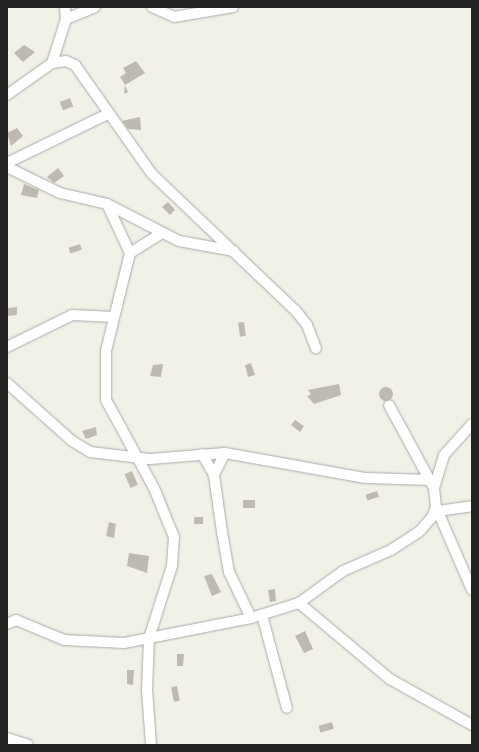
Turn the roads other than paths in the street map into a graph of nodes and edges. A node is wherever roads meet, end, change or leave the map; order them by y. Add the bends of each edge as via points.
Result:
1 (65, 7) edge
2 (95, 7) edge
3 (153, 7) edge
4 (233, 7) edge
5 (66, 19) junction
6 (52, 63) junction
7 (7, 95) edge
8 (108, 114) junction
9 (7, 163) edge
10 (7, 167) edge
11 (107, 204) junction
12 (160, 234) junction
13 (234, 251) junction
14 (130, 253) junction
15 (114, 317) junction
16 (7, 347) edge
17 (316, 348) dead end
18 (7, 383) edge
19 (389, 405) dead end
20 (472, 424) edge
21 (225, 453) junction
22 (202, 454) junction
23 (136, 456) junction
24 (214, 475) junction
25 (432, 484) junction
26 (472, 506) edge
27 (437, 509) junction
28 (472, 590) edge
29 (299, 604) junction
30 (262, 615) junction
31 (251, 618) junction
32 (7, 624) edge
33 (149, 638) junction
34 (287, 708) dead end
35 (472, 724) edge
36 (7, 738) edge
37 (152, 744) edge
38 (28, 745) edge

1 - 5 street
2 - 5 street
3 - 4 street via 174,17
5 - 6 street
6 - 7 street
6 - 8 street via 66,62 80,70
8 - 9 street
8 - 13 street via 152,174
10 - 11 street via 60,193
11 - 12 street
11 - 14 street
12 - 13 street via 204,247
12 - 14 street
13 - 17 street via 295,310 307,325
14 - 15 street
15 - 16 street via 72,315
15 - 23 street via 103,385 109,408
18 - 23 street via 79,447 101,455
19 - 25 street
20 - 25 street via 444,455
21 - 22 street
21 - 24 street
21 - 25 street via 366,478
22 - 23 street via 160,459
22 - 24 street
23 - 33 street via 166,512 174,537 172,566
24 - 31 street via 227,564
25 - 27 street
26 - 27 street
27 - 28 street
27 - 29 street via 419,532 391,550 343,571
29 - 30 street
29 - 35 street via 390,679
30 - 31 street
30 - 34 street
31 - 33 street
32 - 33 street via 16,620 74,641 124,643
33 - 37 street via 147,690
36 - 38 street

